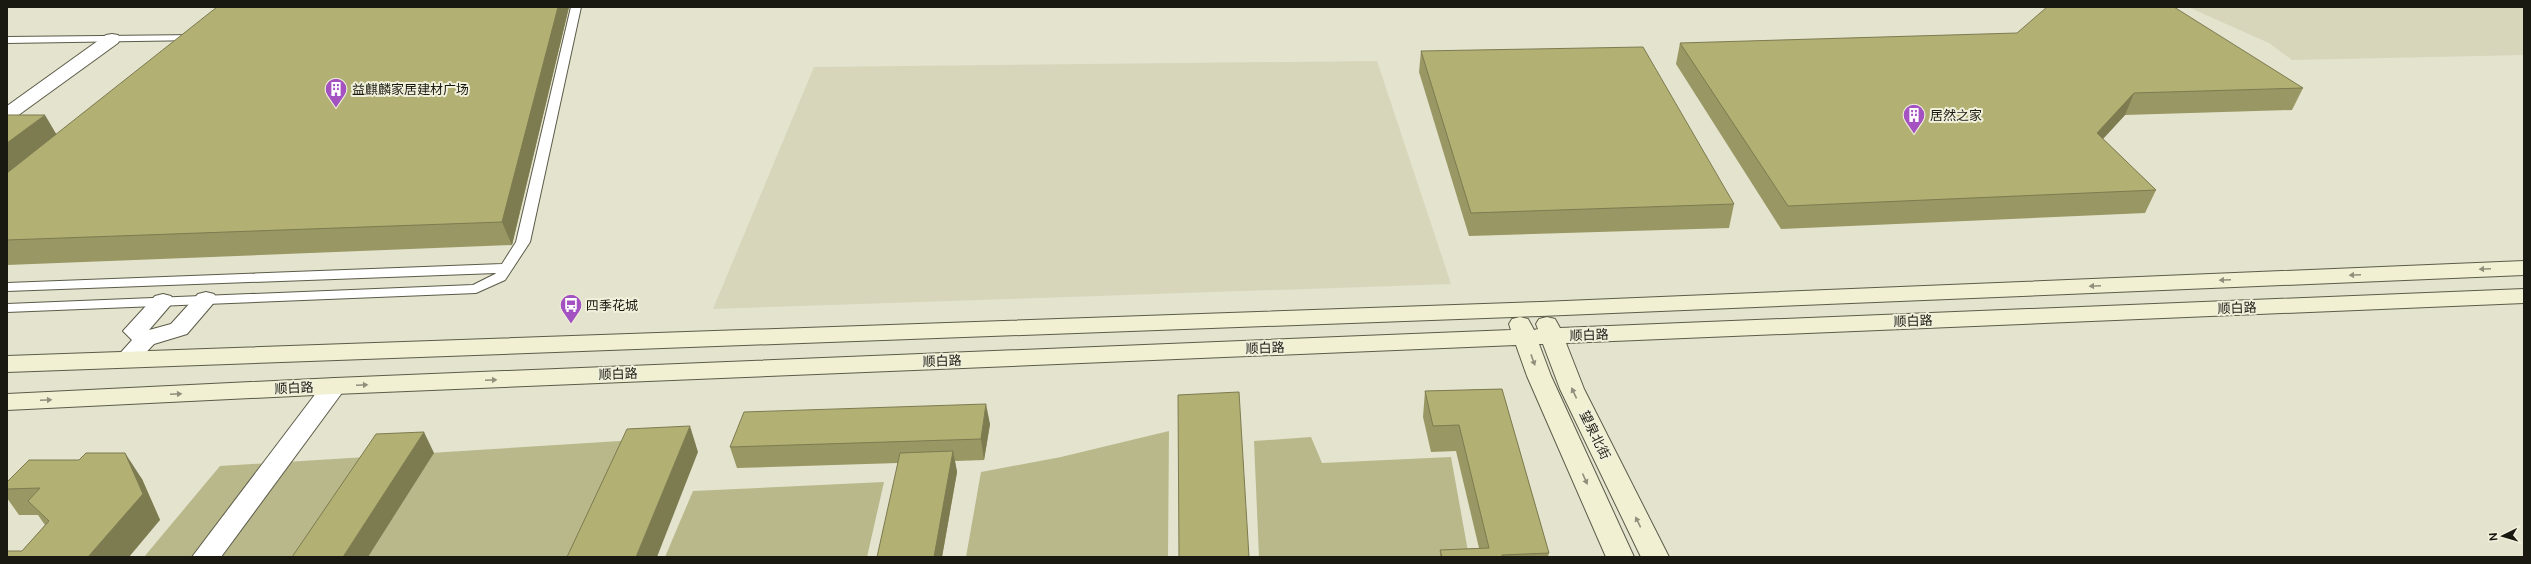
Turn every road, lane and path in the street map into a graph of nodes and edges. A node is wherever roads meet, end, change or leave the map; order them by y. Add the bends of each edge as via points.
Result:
1 (576, 7) edge
2 (209, 29) edge
3 (197, 38) junction
4 (112, 39) junction
5 (7, 40) edge
6 (185, 48) edge
7 (7, 115) edge
8 (506, 268) junction
9 (2524, 268) edge
10 (7, 287) edge
11 (2524, 296) edge
12 (206, 300) junction
13 (163, 301) junction
14 (7, 308) edge
15 (1541, 309) junction
16 (1514, 310) junction
17 (1551, 336) junction
18 (1525, 337) junction
19 (146, 339) junction
20 (127, 359) junction
21 (7, 364) edge
22 (335, 386) junction
23 (7, 402) edge
24 (206, 557) edge
25 (1620, 557) edge
26 (1655, 557) edge

1 - 8 lane via 523,242
2 - 3 lane
3 - 4 lane
3 - 6 lane
4 - 5 lane
4 - 7 street
8 - 10 lane
8 - 12 lane via 500,277 476,288
9 -> 15 main road, 顺白路
11 - 17 main road, 顺白路
12 - 13 lane
12 - 19 street via 179,329
13 - 14 lane
13 - 19 street via 135,331
15 - 16 main road, 顺白路
15 - 17 main road, 望泉北街
16 - 18 main road, 望泉北街
16 - 20 main road, 顺白路
17 - 18 main road, 顺白路
26 -> 17 main road, 望泉北街 via 1572,389
22 -> 18 main road, 顺白路
18 -> 25 main road, 望泉北街 via 1539,376
19 - 20 street
20 - 21 main road, 顺白路
23 -> 22 main road, 顺白路
22 - 24 street

